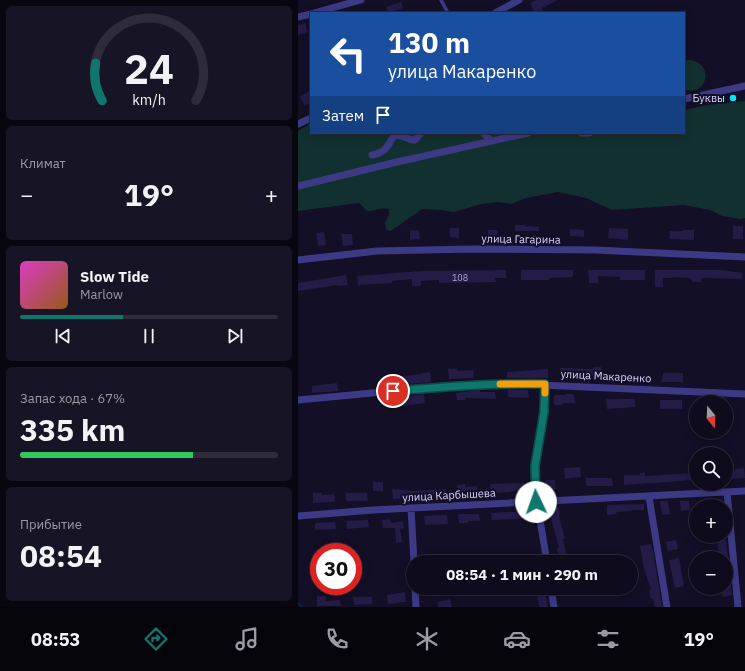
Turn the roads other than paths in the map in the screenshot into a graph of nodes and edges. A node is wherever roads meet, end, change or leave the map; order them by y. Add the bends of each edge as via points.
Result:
1 (361, 0) edge
2 (441, 0) edge
3 (518, 0) edge
4 (318, 12) edge
5 (447, 12) edge
6 (497, 12) edge
7 (310, 14) edge
8 (298, 17) edge
9 (745, 86) edge
10 (685, 98) edge
11 (310, 118) edge
12 (298, 124) edge
13 (420, 134) edge
14 (483, 134) edge
15 (524, 134) edge
16 (492, 141) junction
17 (372, 155) dead end
18 (298, 186) edge
19 (745, 257) edge
20 (298, 260) edge
21 (545, 384) junction
22 (745, 394) edge
23 (298, 400) edge
24 (745, 491) edge
25 (727, 492) junction
26 (649, 497) junction
27 (536, 502) junction
28 (411, 508) junction
29 (298, 516) edge
30 (414, 555) edge
31 (546, 555) edge
32 (415, 595) edge
33 (552, 595) edge
34 (416, 607) edge
35 (554, 607) edge
36 (667, 607) edge
37 (738, 607) edge

1 - 4 street
2 - 5 lane
3 - 6 street
7 - 8 street
9 - 10 street via 694,94
11 - 12 street
13 - 17 street via 415,140 401,135 394,136 384,151
14 - 16 street
15 - 16 street
16 - 18 street
19 - 20 street, улица Гагарина via 595,250 472,249 377,251
21 - 22 street, улица Макаренко
21 - 23 street, улица Макаренко via 457,385
21 - 27 street via 544,412 535,466
24 - 25 street, улица Карбышева
25 - 26 street, улица Карбышева
25 - 37 street
26 - 27 street, улица Карбышева
26 - 36 street
27 - 28 street, улица Карбышева
27 - 31 street
28 - 29 street, улица Карбышева
28 - 30 street
32 - 34 street
33 - 35 street

